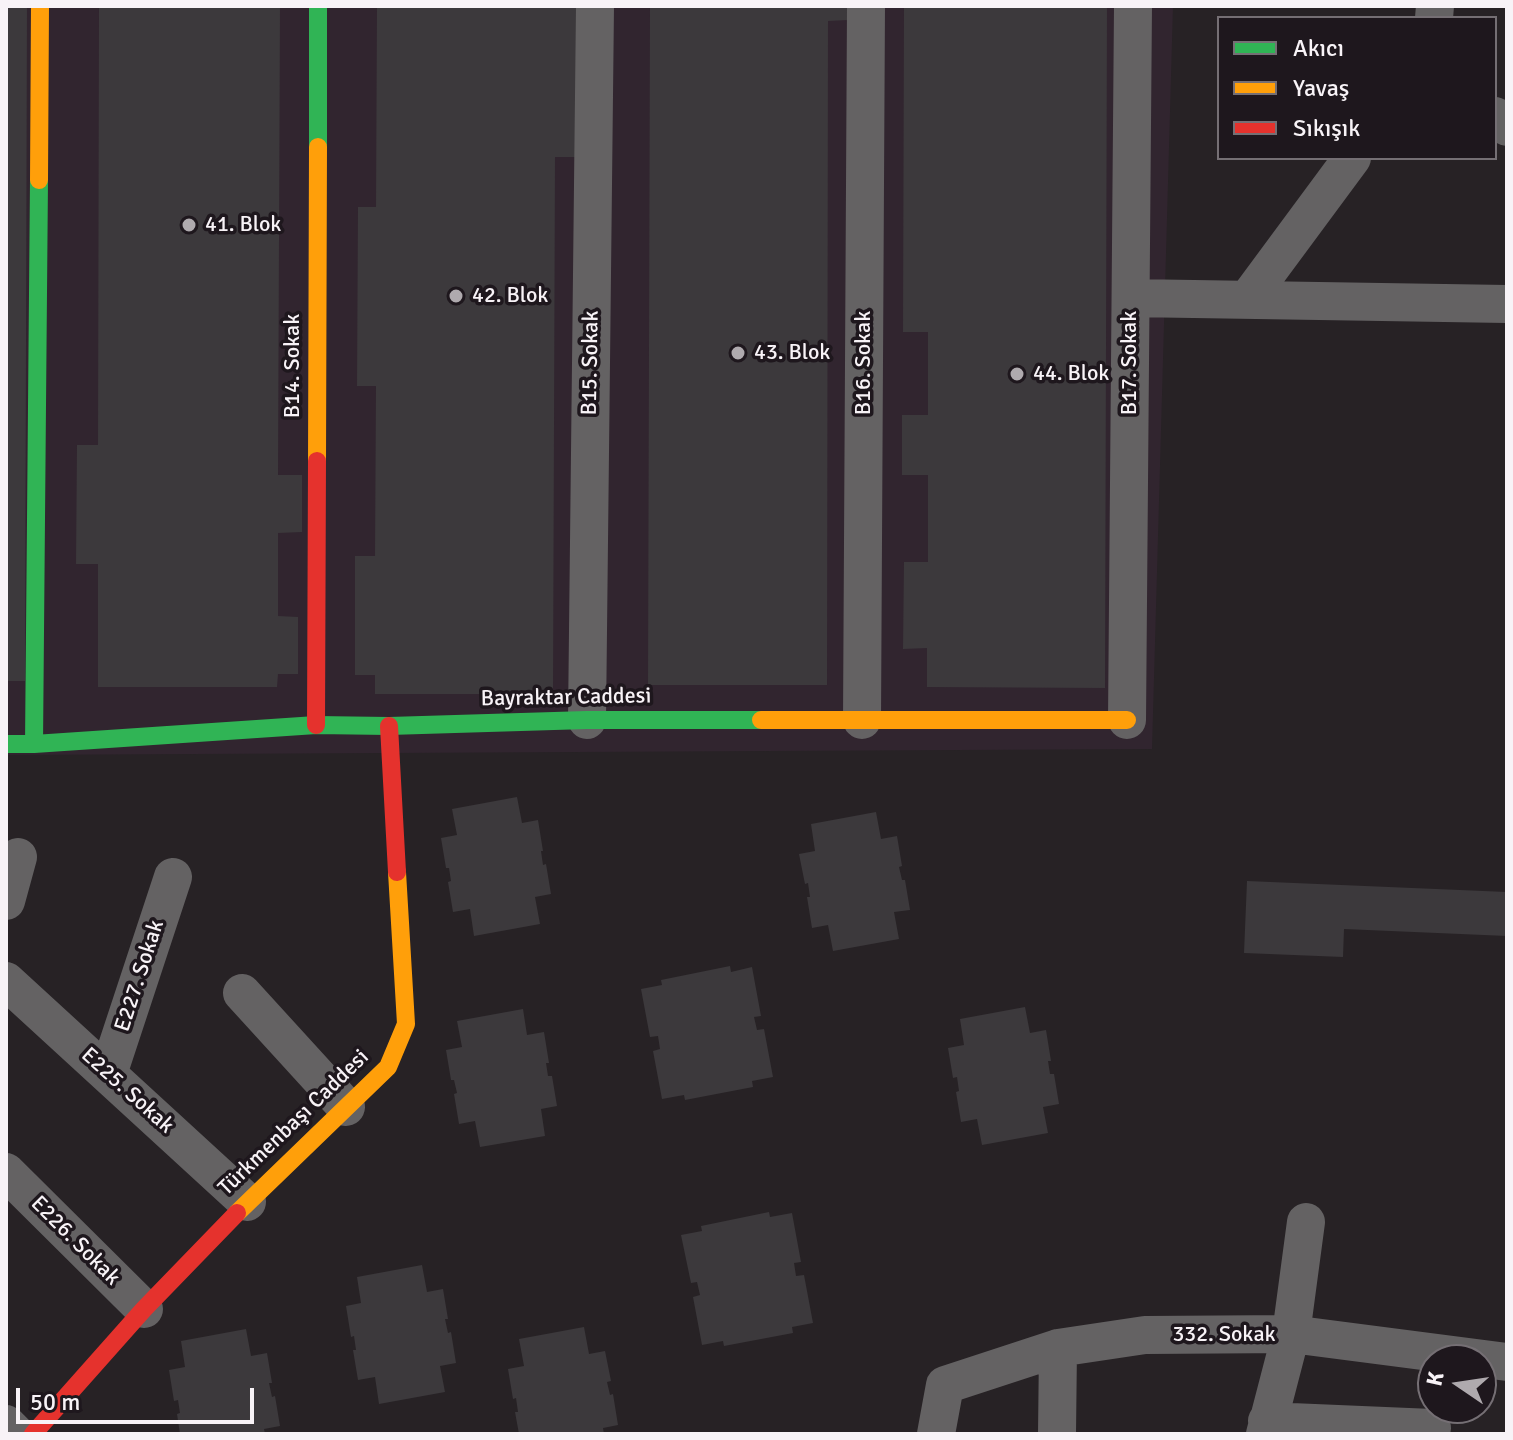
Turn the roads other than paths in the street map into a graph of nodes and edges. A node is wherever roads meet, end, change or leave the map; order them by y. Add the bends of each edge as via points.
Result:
1 (40, 6) edge
2 (318, 6) edge
3 (595, 6) edge
4 (866, 6) edge
5 (1133, 6) edge
6 (1351, 160) edge
7 (1131, 298) junction
8 (1247, 300) junction
9 (1507, 304) edge
10 (587, 720) junction
11 (862, 720) junction
12 (1127, 720) joint
13 (316, 725) junction
14 (389, 726) junction
15 (6, 744) edge
16 (34, 744) junction
17 (18, 857) dead end
18 (173, 877) dead end
19 (6, 901) edge
20 (6, 981) edge
21 (242, 993) dead end
22 (108, 1074) junction
23 (346, 1107) junction
24 (6, 1172) edge
25 (247, 1202) junction
26 (1306, 1222) dead end
27 (144, 1309) junction
28 (1291, 1334) junction
29 (1058, 1348) junction
30 (1507, 1362) edge
31 (6, 1424) edge
32 (1266, 1427) edge
33 (1432, 1428) dead end
34 (16, 1434) edge
35 (33, 1434) edge
36 (936, 1434) edge
37 (1057, 1434) edge

1 - 16 main road
2 - 13 main road, B14. Sokak
3 - 10 street, B15. Sokak
4 - 11 street, B16. Sokak
5 - 7 street, B17. Sokak
6 - 8 street
7 - 8 street
7 - 12 street, B17. Sokak
8 - 9 street
10 - 11 main road, Bayraktar Caddesi
10 - 14 main road, Bayraktar Caddesi
11 - 12 main road, Bayraktar Caddesi
13 - 14 main road, Bayraktar Caddesi
13 - 16 main road, Bayraktar Caddesi
14 - 23 main road, Türkmenbaşı Caddesi via 406,1024 388,1067
15 - 16 main road, Bayraktar Caddesi
17 - 19 street
18 - 22 street, E227. Sokak
20 - 22 street, E225. Sokak
21 - 23 street
22 - 25 street, E225. Sokak
23 - 25 main road, Türkmenbaşı Caddesi
24 - 27 street, E226. Sokak
25 - 27 main road, Türkmenbaşı Caddesi
26 - 28 street
27 - 35 main road, Türkmenbaşı Caddesi
28 - 29 street, 332. Sokak via 1145,1335
28 - 30 street, 332. Sokak
28 - 32 street
29 - 36 street, 332. Sokak via 945,1385
29 - 37 street
31 - 34 street
32 - 33 street

